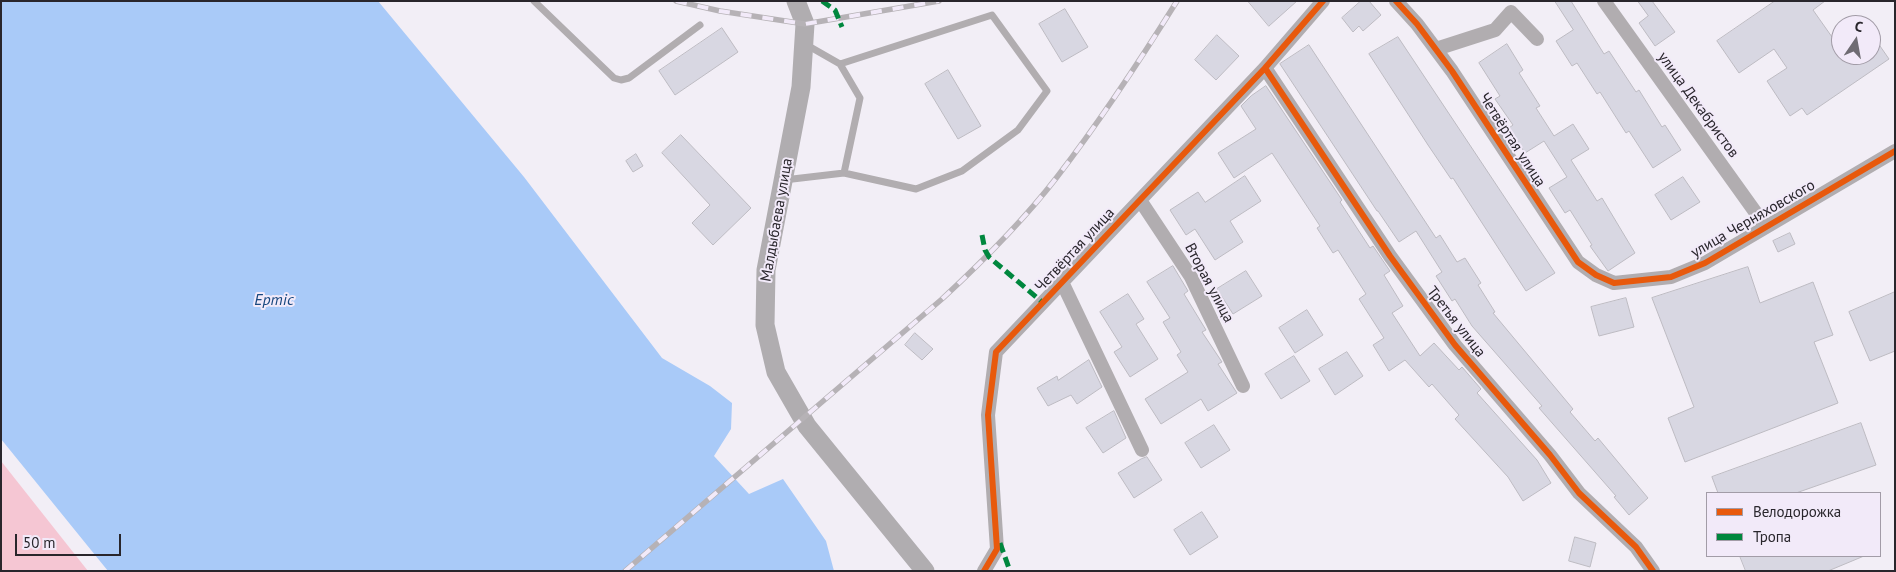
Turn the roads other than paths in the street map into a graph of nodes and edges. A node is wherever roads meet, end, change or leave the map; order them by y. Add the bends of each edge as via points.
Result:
1 (534, 1) edge
2 (796, 1) edge
3 (1323, 1) edge
4 (1396, 1) edge
5 (1604, 1) edge
6 (700, 25) dead end
7 (1537, 39) dead end
8 (804, 44) junction
9 (1436, 49) junction
10 (840, 64) junction
11 (1264, 68) junction
12 (1895, 151) edge
13 (844, 173) junction
14 (783, 180) junction
15 (1140, 200) junction
16 (1766, 228) junction
17 (1062, 282) junction
18 (1614, 283) joint
19 (1243, 386) dead end
20 (1142, 450) dead end
21 (924, 571) edge
22 (984, 571) edge
23 (1653, 571) edge

1 - 6 lane via 614,78 621,80 629,78
2 - 8 main road, Малдыбаева улица via 804,24
3 - 11 street, Четвёртая улица
4 - 9 street, Четвёртая улица
5 - 16 street, улица Декабристов
7 - 9 street via 1511,12 1495,30
8 - 10 lane
8 - 14 main road, Малдыбаева улица via 801,87
9 - 18 street, Четвёртая улица via 1578,262
10 - 13 lane via 860,98
10 - 13 lane via 992,15 1047,91 1018,130 957,173 916,189
11 - 15 street, Четвёртая улица
11 - 23 street, Третья улица via 1390,256 1455,345 1579,493 1636,547
12 - 16 street, улица Черняховского
13 - 14 lane
14 - 21 main road, Малдыбаева улица via 766,270 765,325 776,372 807,426
15 - 17 street, Четвёртая улица
15 - 19 street, Вторая улица via 1191,278
16 - 18 street, улица Черняховского via 1705,263 1671,277
17 - 20 street
17 - 22 street, Четвёртая улица via 996,352 988,415 997,549

